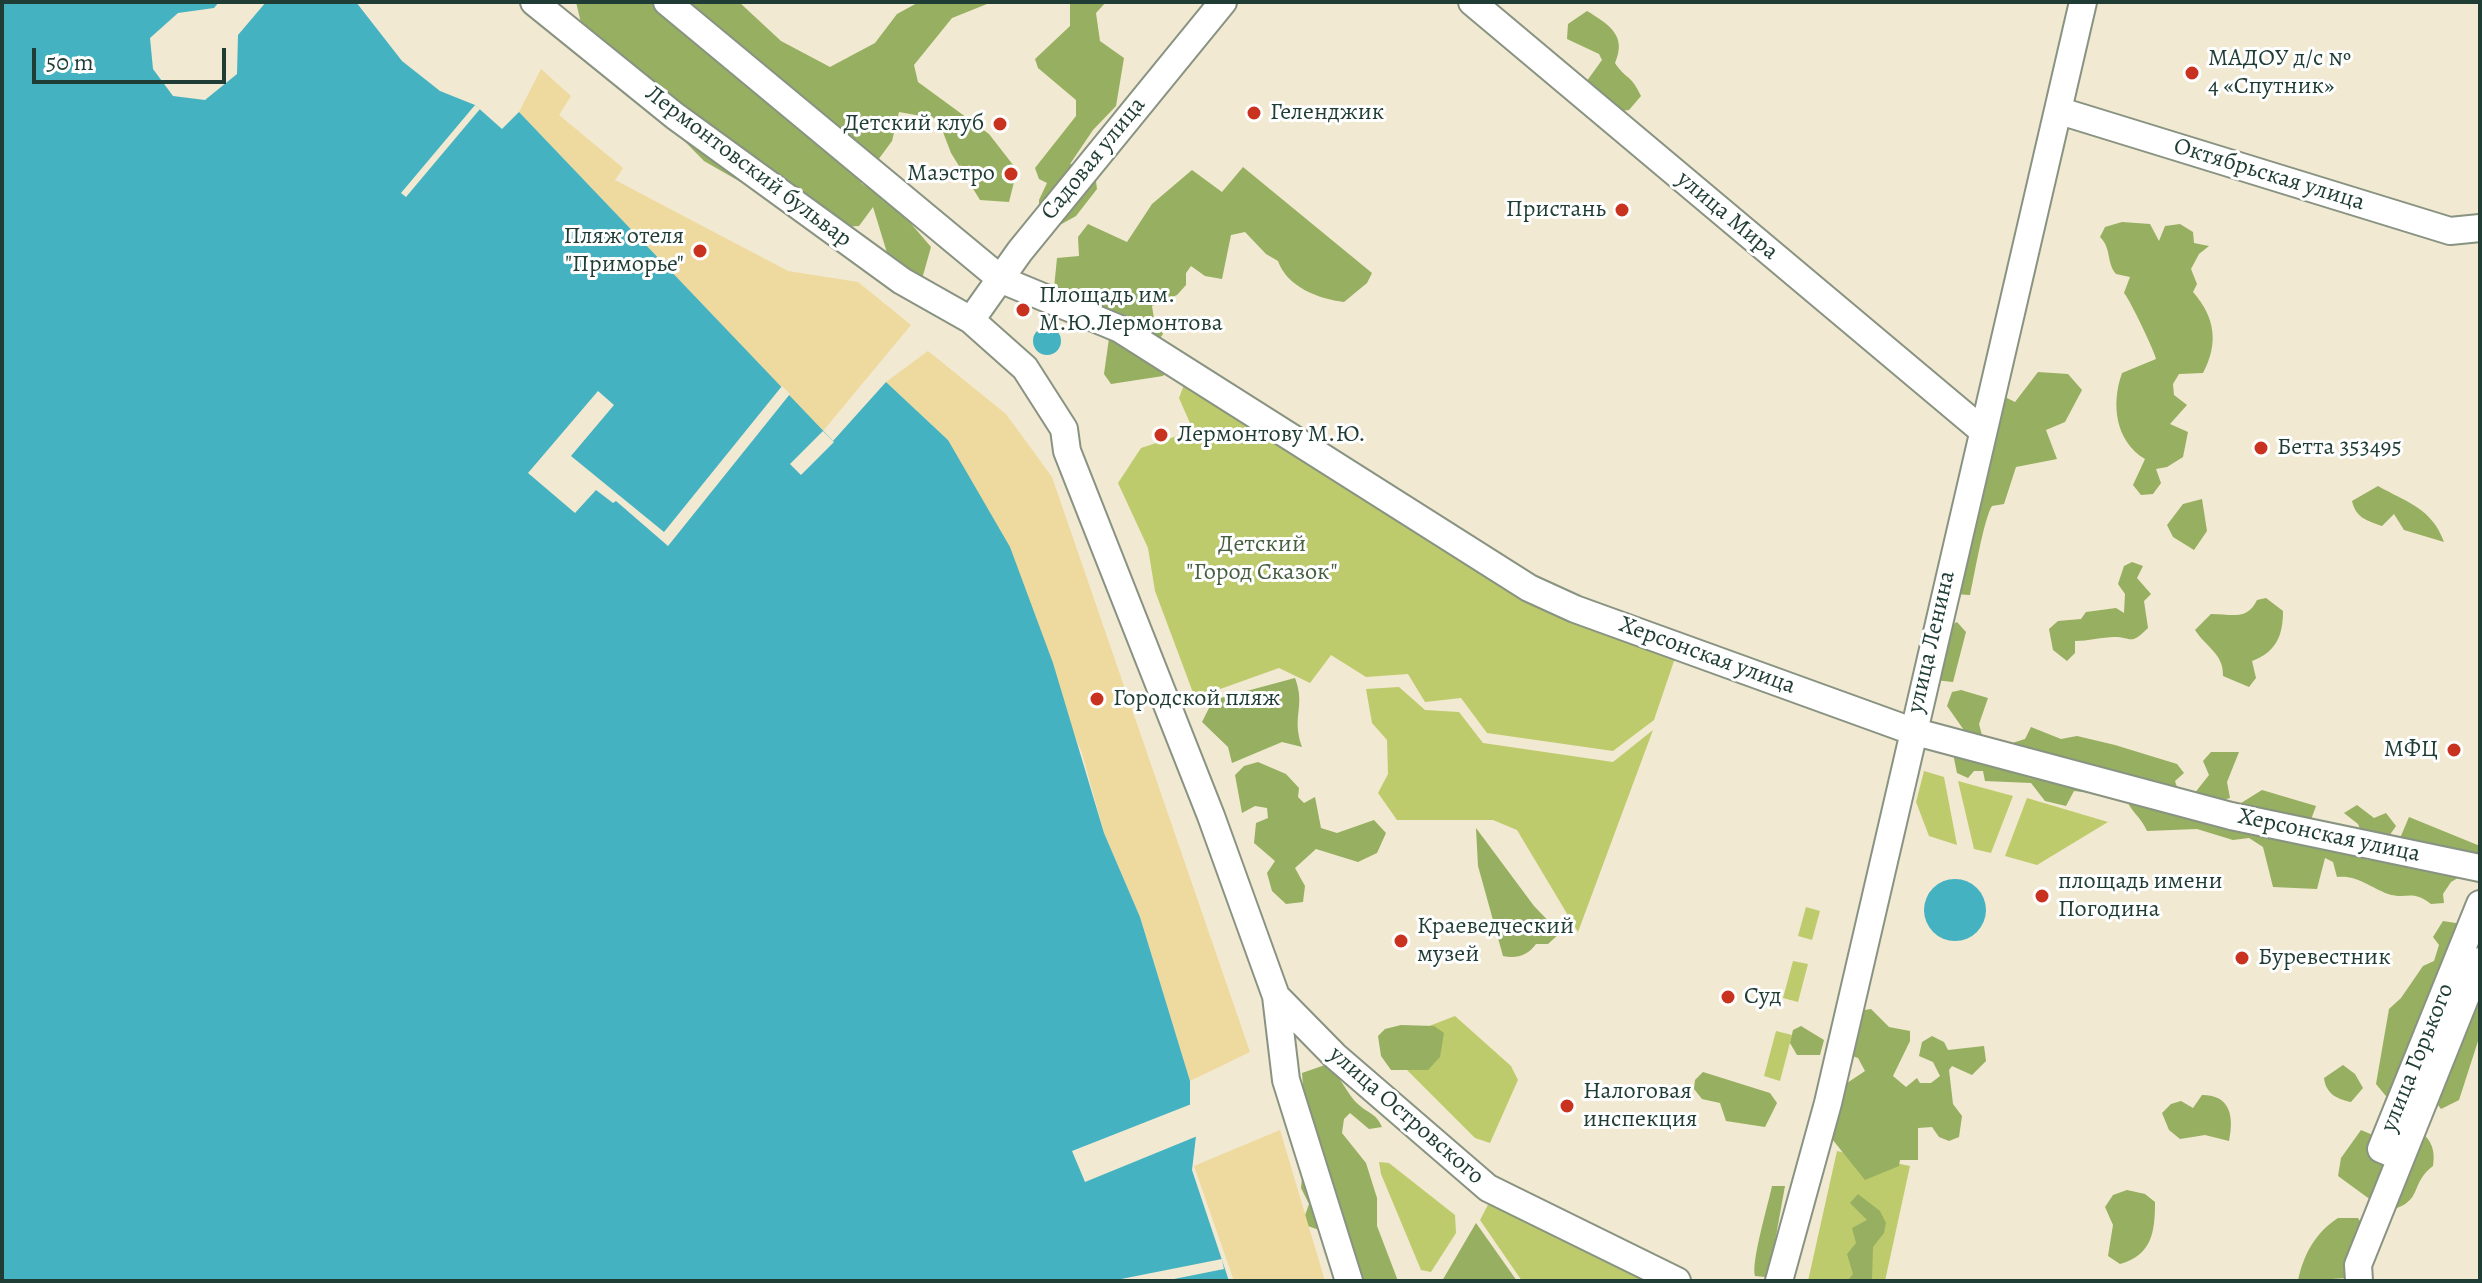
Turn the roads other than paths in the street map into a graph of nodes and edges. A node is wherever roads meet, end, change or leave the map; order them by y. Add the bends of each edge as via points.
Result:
1 (534, 2) edge
2 (667, 2) edge
3 (1223, 2) edge
4 (1472, 2) edge
5 (2083, 2) edge
6 (2071, 114) junction
7 (2480, 228) edge
8 (1002, 280) junction
9 (971, 320) junction
10 (1983, 431) junction
11 (1912, 731) junction
12 (2480, 868) edge
13 (2480, 904) edge
14 (2480, 961) edge
15 (1276, 996) junction
16 (2400, 1157) junction
17 (1349, 1281) edge
18 (1677, 1281) edge
19 (1779, 1281) edge
20 (2359, 1281) edge

1 - 9 street, Лермонтовский бульвар via 675,116 902,281
2 - 8 street
3 - 8 street, Садовая улица
4 - 10 street, улица Мира
5 - 6 street, улица Ленина
6 - 7 street, Октябрьская улица via 2450,231
6 - 10 street, улица Ленина
8 - 9 street, Садовая улица
8 - 11 street, Херсонская улица via 1120,329 1529,588
9 - 15 street, Лермонтовский бульвар via 1025,368 1064,429 1067,451
10 - 11 street, улица Ленина
11 - 12 street, Херсонская улица via 2231,816
11 - 19 street, улица Ленина via 1828,1103
13 - 16 street, улица Горького via 2381,1149
14 - 16 street, улица Горького
15 - 17 street via 1286,1080
15 - 18 street, улица Островского via 1335,1056 1488,1188
16 - 20 street, улица Горького via 2358,1265

